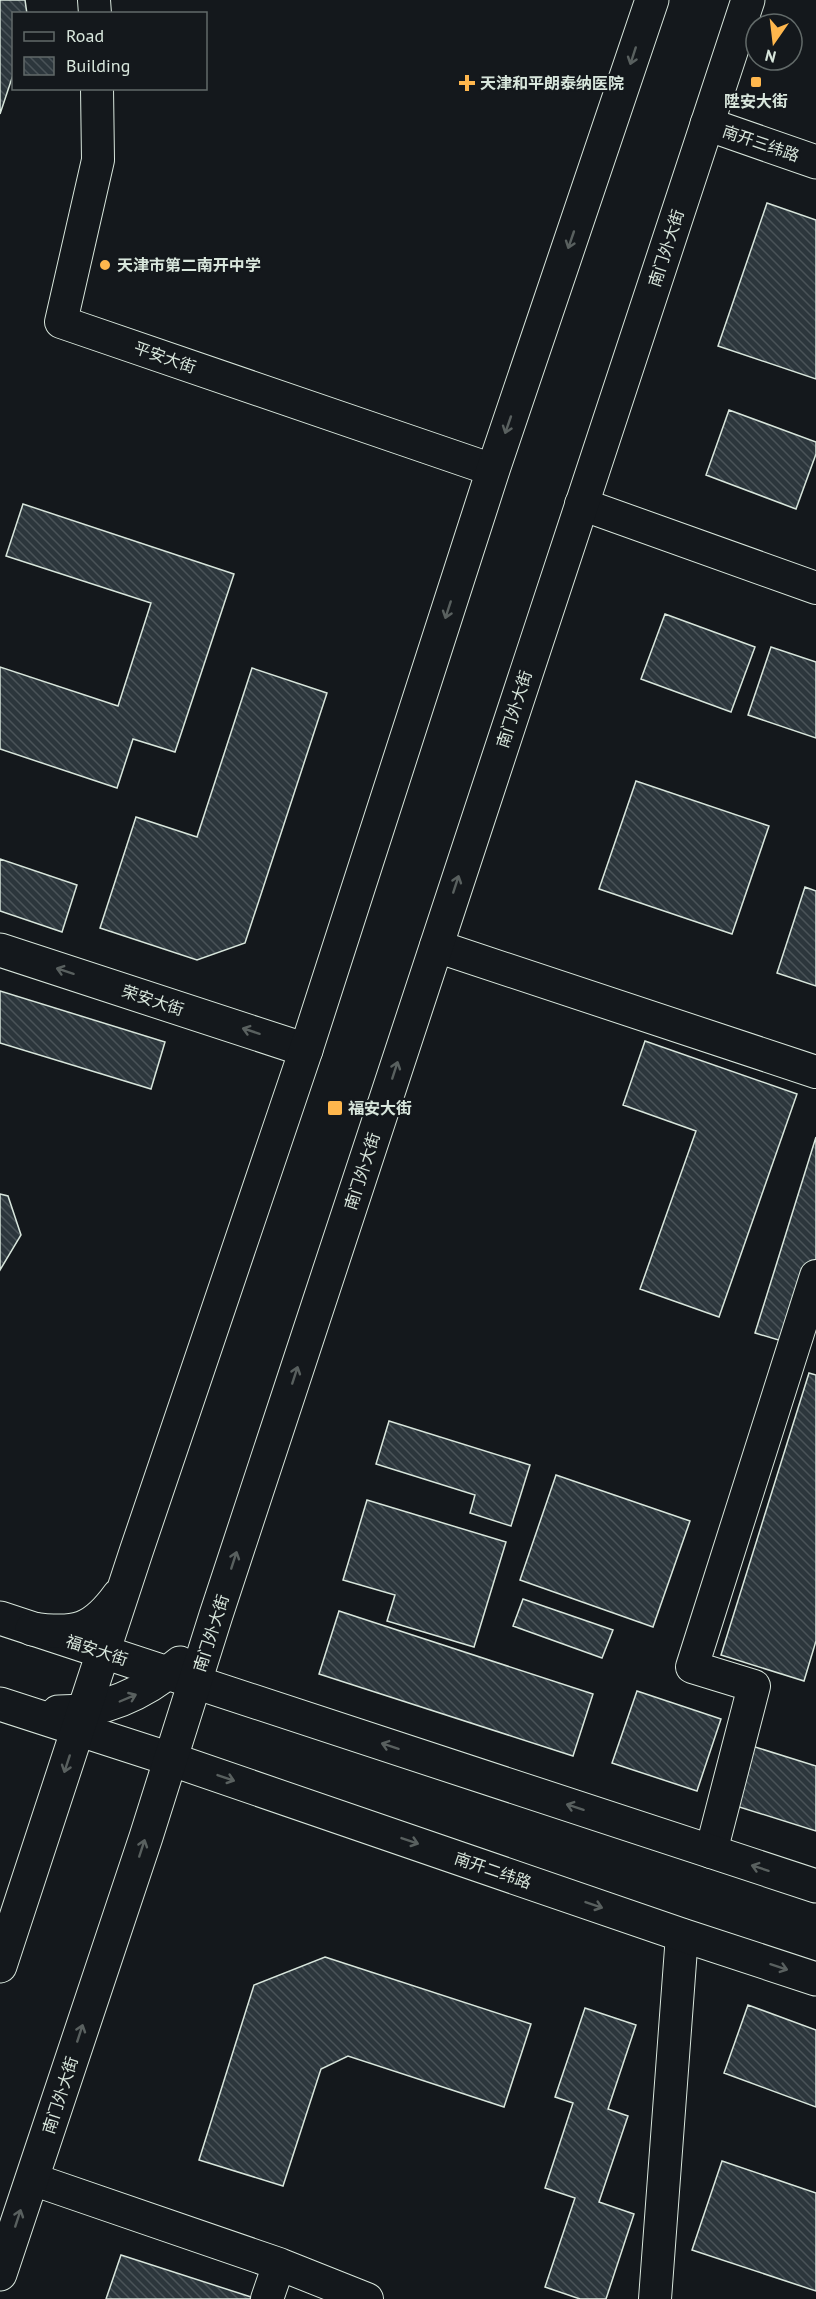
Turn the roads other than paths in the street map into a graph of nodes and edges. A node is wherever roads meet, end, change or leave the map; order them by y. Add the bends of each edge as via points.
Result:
1 (652, 0) edge
2 (748, 0) edge
3 (97, 90) edge
4 (707, 124) junction
5 (816, 162) edge
6 (493, 470) junction
7 (582, 504) junction
8 (816, 588) edge
9 (436, 946) junction
10 (0, 950) edge
11 (306, 1050) junction
12 (816, 1071) edge
13 (813, 1294) edge
14 (124, 1588) junction
15 (0, 1618) edge
16 (32, 1629) junction
17 (103, 1652) junction
18 (181, 1678) junction
19 (4, 1706) edge
20 (81, 1720) junction
21 (170, 1759) junction
22 (711, 1852) junction
23 (816, 1886) edge
24 (682, 1935) junction
25 (0, 1966) edge
26 (816, 1979) edge
27 (32, 2179) junction
28 (279, 2264) junction
29 (0, 2274) edge
30 (267, 2299) edge
31 (367, 2299) edge
32 (655, 2299) edge

1 -> 6 main road
2 - 4 main road, 南门外大街
3 - 6 street, 平安大街 via 98,160 61,322
4 - 5 main road, 南开三纬路
4 - 7 main road, 南门外大街
6 -> 11 main road
7 - 8 street
9 -> 7 main road, 南门外大街
9 - 12 street
18 -> 9 main road, 南门外大街 via 216,1615
11 -> 10 main road, 荣安大街
11 - 14 main road
13 - 22 street via 692,1667 754,1686
14 - 16 main road via 103,1616 82,1629 57,1633
14 - 17 main road
15 - 16 main road, 福安大街
16 - 17 main road, 福安大街
17 - 18 main road, 福安大街
17 - 20 main road
20 -> 18 main road
18 - 21 main road, 南门外大街
22 -> 18 main road
19 - 20 main road
20 - 21 main road
20 -> 25 main road
21 -> 24 main road, 南开二纬路
27 -> 21 main road, 南门外大街
23 -> 22 main road
24 -> 26 main road, 南开二纬路
24 - 32 street
27 - 28 street
29 -> 27 main road, 南门外大街
28 - 30 street
28 - 31 street

